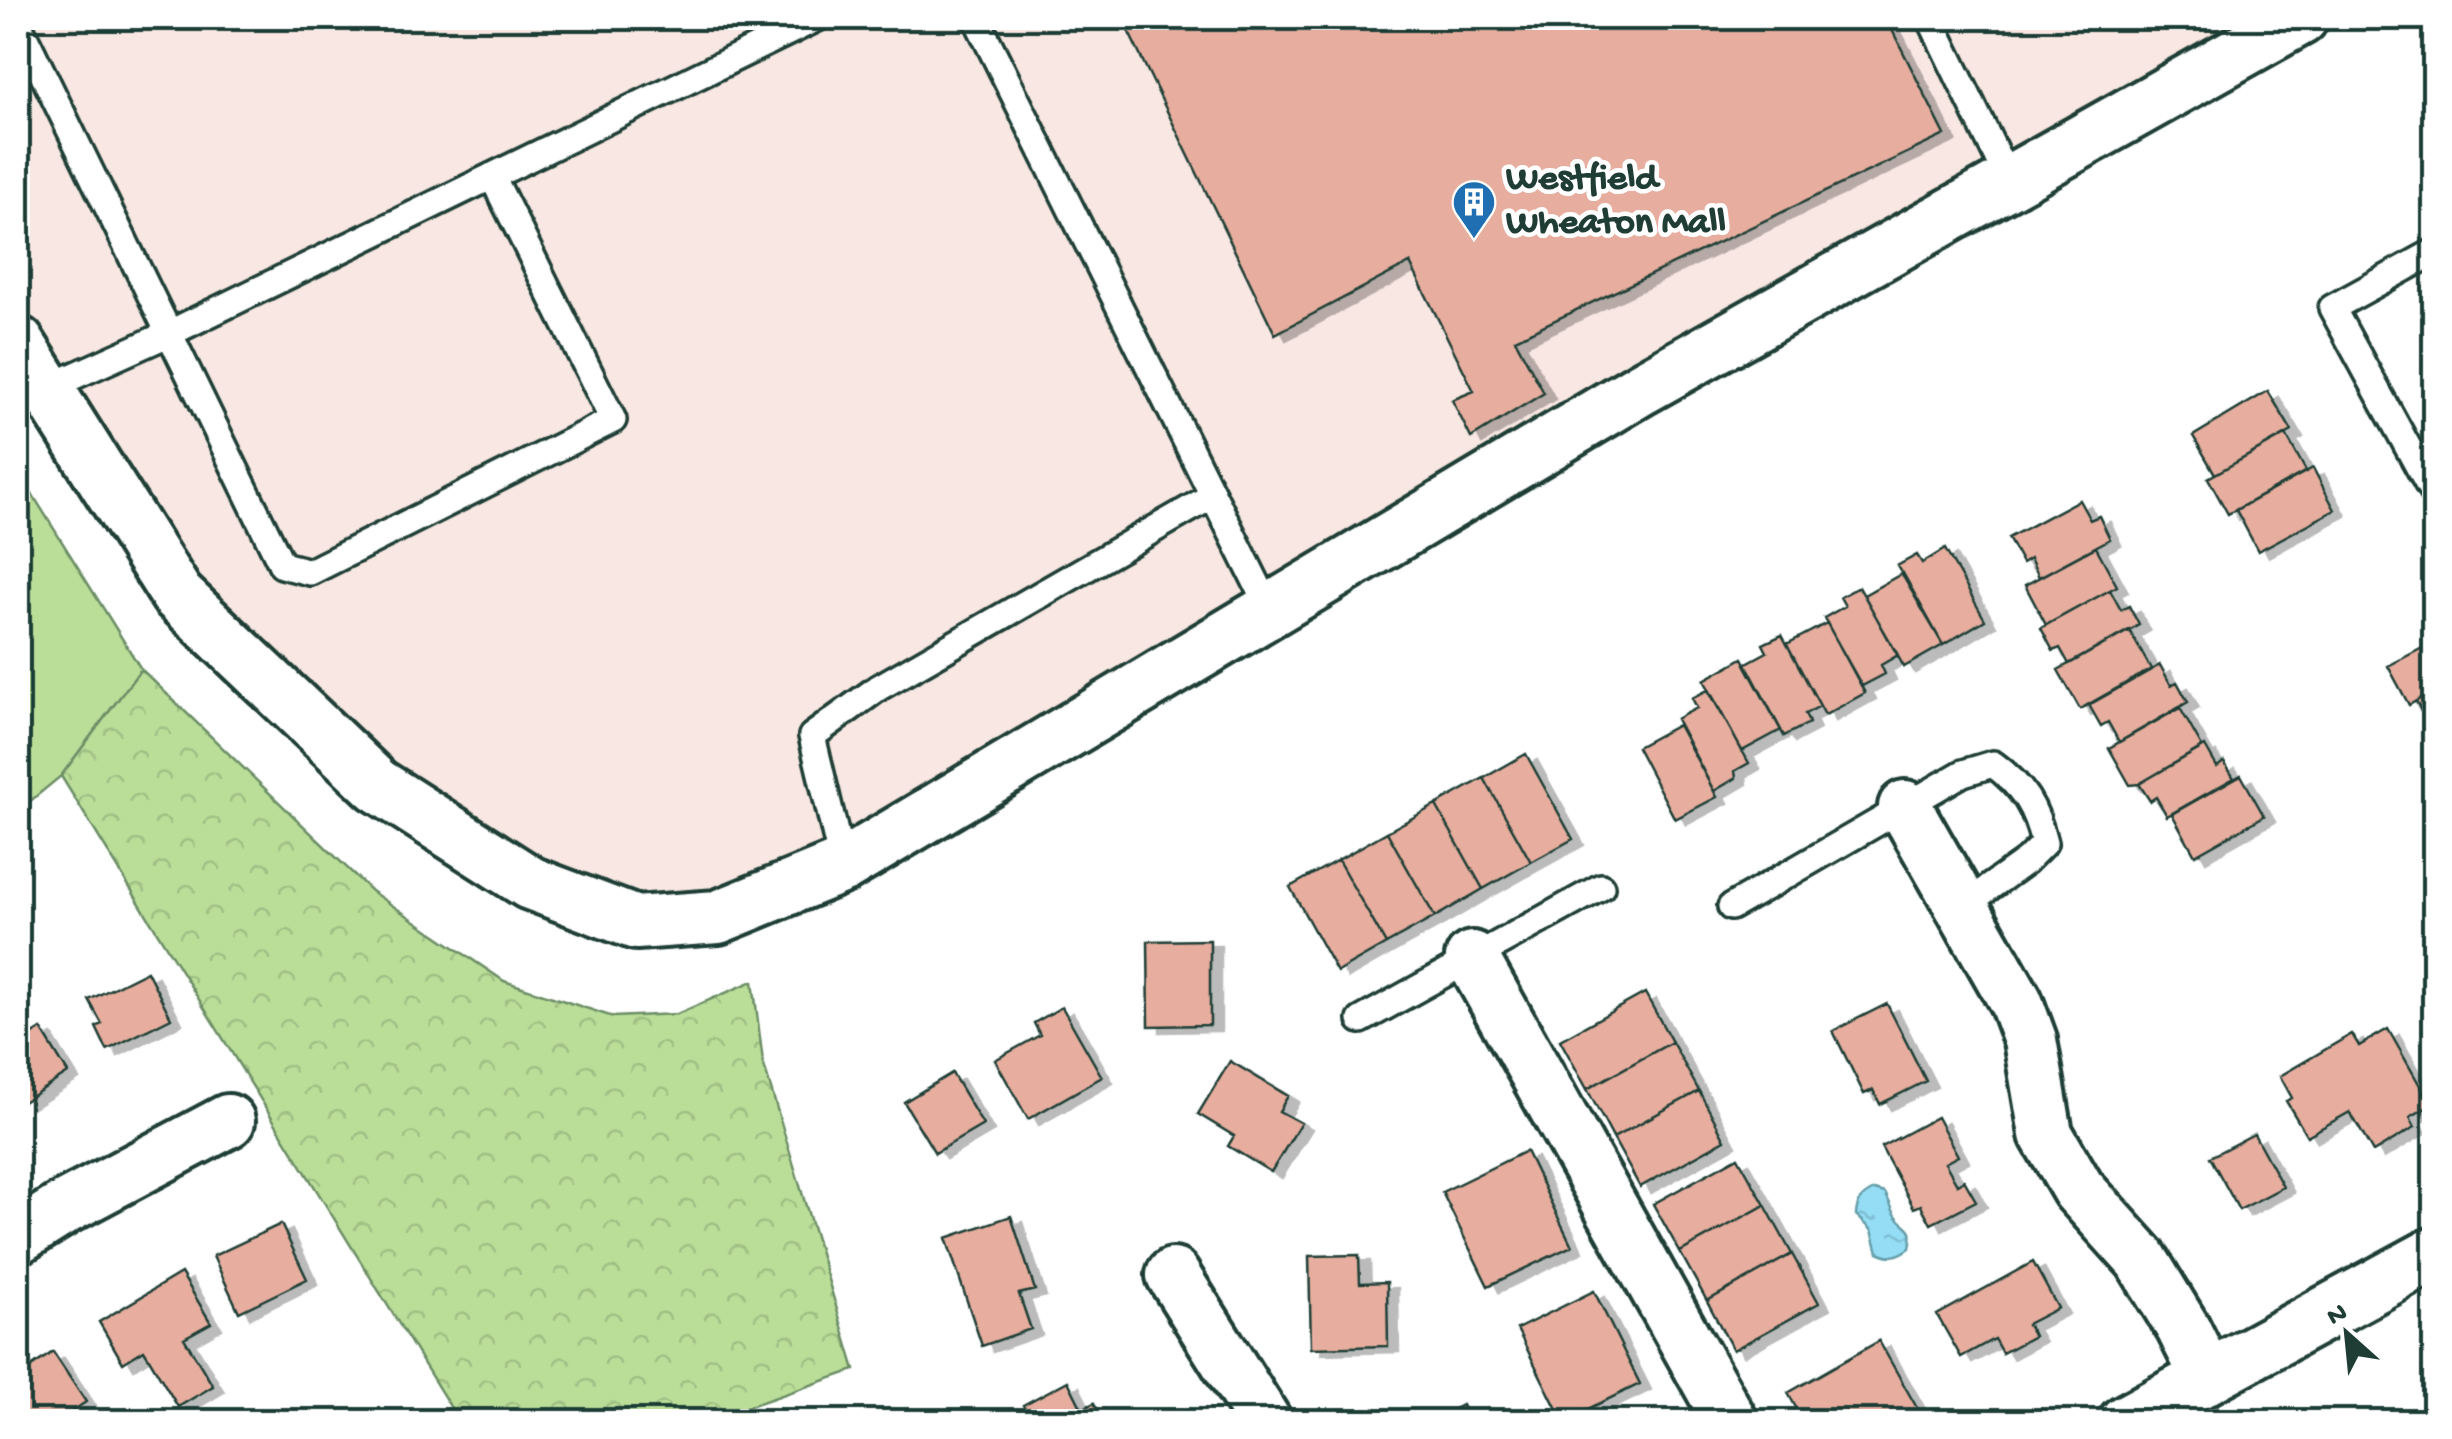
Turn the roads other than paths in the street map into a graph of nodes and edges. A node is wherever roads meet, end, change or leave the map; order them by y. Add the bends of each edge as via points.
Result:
1 (817, 18) edge
2 (976, 18) edge
3 (1930, 18) edge
4 (2302, 18) edge
5 (18, 22) edge
6 (492, 176) junction
7 (2009, 182) junction
8 (2434, 252) edge
9 (170, 333) junction
10 (18, 344) edge
11 (46, 389) junction
12 (2434, 495) edge
13 (1212, 496) junction
14 (1270, 610) junction
15 (1905, 807) junction
16 (844, 866) junction
17 (1600, 887) dead end
18 (1731, 907) dead end
19 (1962, 907) junction
20 (1472, 958) junction
21 (1361, 1020) dead end
22 (228, 1121) dead end
23 (18, 1237) edge
24 (2434, 1254) edge
25 (1174, 1275) dead end
26 (2207, 1376) junction
27 (1265, 1422) edge
28 (1731, 1422) edge
29 (2125, 1422) edge

1 - 6 lane
2 - 13 lane
3 - 7 lane
4 - 7 street
5 - 9 lane
6 - 9 lane
6 - 9 lane via 613,420 375,541 310,572 282,565
7 - 14 street via 1642,388
8 - 12 lane via 2332,308
9 - 11 lane
10 - 11 street
11 - 16 street via 177,595 377,785 530,884 636,923 718,917
13 - 14 lane
13 - 16 lane via 878,688 812,736
14 - 16 street
15 - 18 lane
15 - 19 street
15 - 19 lane via 1964,772 1994,764 2017,782 2038,814 2044,844
17 - 20 lane
19 - 26 street via 2016,1002 2030,1040 2046,1134 2078,1189 2141,1259
20 - 21 lane
20 - 28 street
22 - 23 street
24 - 26 street
25 - 27 street
26 - 29 street

